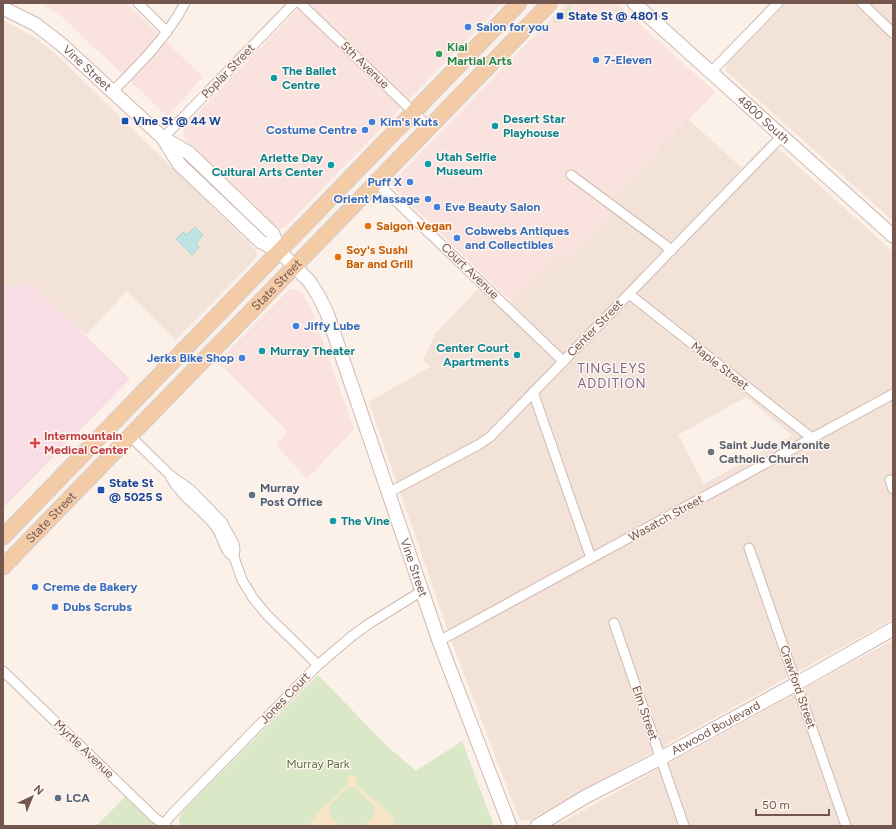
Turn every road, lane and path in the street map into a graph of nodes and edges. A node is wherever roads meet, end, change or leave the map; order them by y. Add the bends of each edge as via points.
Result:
1 (138, 3) edge
2 (185, 3) edge
3 (294, 3) edge
4 (300, 3) edge
5 (519, 3) edge
6 (550, 3) edge
7 (634, 3) edge
8 (778, 3) edge
9 (862, 3) edge
10 (3, 8) edge
11 (167, 32) junction
12 (893, 33) edge
13 (711, 72) junction
14 (113, 91) junction
15 (414, 113) junction
16 (429, 127) junction
17 (782, 136) junction
18 (163, 138) junction
19 (571, 175) dead end
20 (376, 182) junction
21 (893, 236) edge
22 (279, 251) junction
23 (671, 251) junction
24 (294, 266) junction
25 (629, 294) junction
26 (563, 361) junction
27 (533, 392) junction
28 (893, 394) edge
29 (130, 436) junction
30 (812, 438) junction
31 (388, 493) junction
32 (3, 538) edge
33 (749, 548) dead end
34 (591, 558) junction
35 (3, 568) edge
36 (422, 591) junction
37 (614, 622) dead end
38 (893, 629) edge
39 (439, 641) junction
40 (318, 665) junction
41 (3, 671) edge
42 (796, 684) junction
43 (661, 758) junction
44 (165, 825) edge
45 (510, 826) edge
46 (537, 826) edge
47 (684, 826) edge
48 (846, 826) edge

1 - 11 street
2 - 11 street
3 - 18 street, Poplar Street
4 - 15 street, 5th Avenue
5 - 15 main road, State Street
6 - 16 main road, State Street
7 - 13 street, 4800 South
8 - 13 street
9 - 12 street
10 - 14 street, Vine Street via 35,24
11 - 14 street
13 - 17 street, 4800 South
14 - 18 street, Vine Street
15 - 16 street, 5th Avenue
15 - 22 main road, State Street
16 - 20 main road, State Street
17 - 21 street, 4800 South
17 - 23 street, Center Street
18 - 22 street, Vine Street via 179,164 261,242
19 - 23 street
20 - 24 main road, State Street
20 - 26 street, Court Avenue
22 - 24 street, Vine Street
22 - 32 main road, State Street
23 - 25 street, Center Street
24 - 29 main road, State Street
24 - 31 street, Vine Street via 315,289 327,313
25 - 26 street, Center Street
25 - 30 street, Maple Street
26 - 27 street, Center Street
27 - 31 street, Center Street via 487,439
27 - 34 street
28 - 30 street, Wasatch Street
29 - 35 main road, State Street
29 - 40 street via 170,475 177,489 215,526 229,554 234,557 242,580 253,598
30 - 34 street, Wasatch Street
31 - 36 street, Vine Street
33 - 42 street, Crawford Street
34 - 39 street, Wasatch Street
36 - 39 street, Vine Street
36 - 40 street, Jones Court via 370,622
37 - 43 street, Elm Street
38 - 42 street, Atwood Boulevard
39 - 45 street, Vine Street
40 - 44 street, Jones Court via 176,810
41 - 44 street, Myrtle Avenue
42 - 43 street, Atwood Boulevard
42 - 48 street, Crawford Street
43 - 46 street, Atwood Boulevard
43 - 47 street, Elm Street

